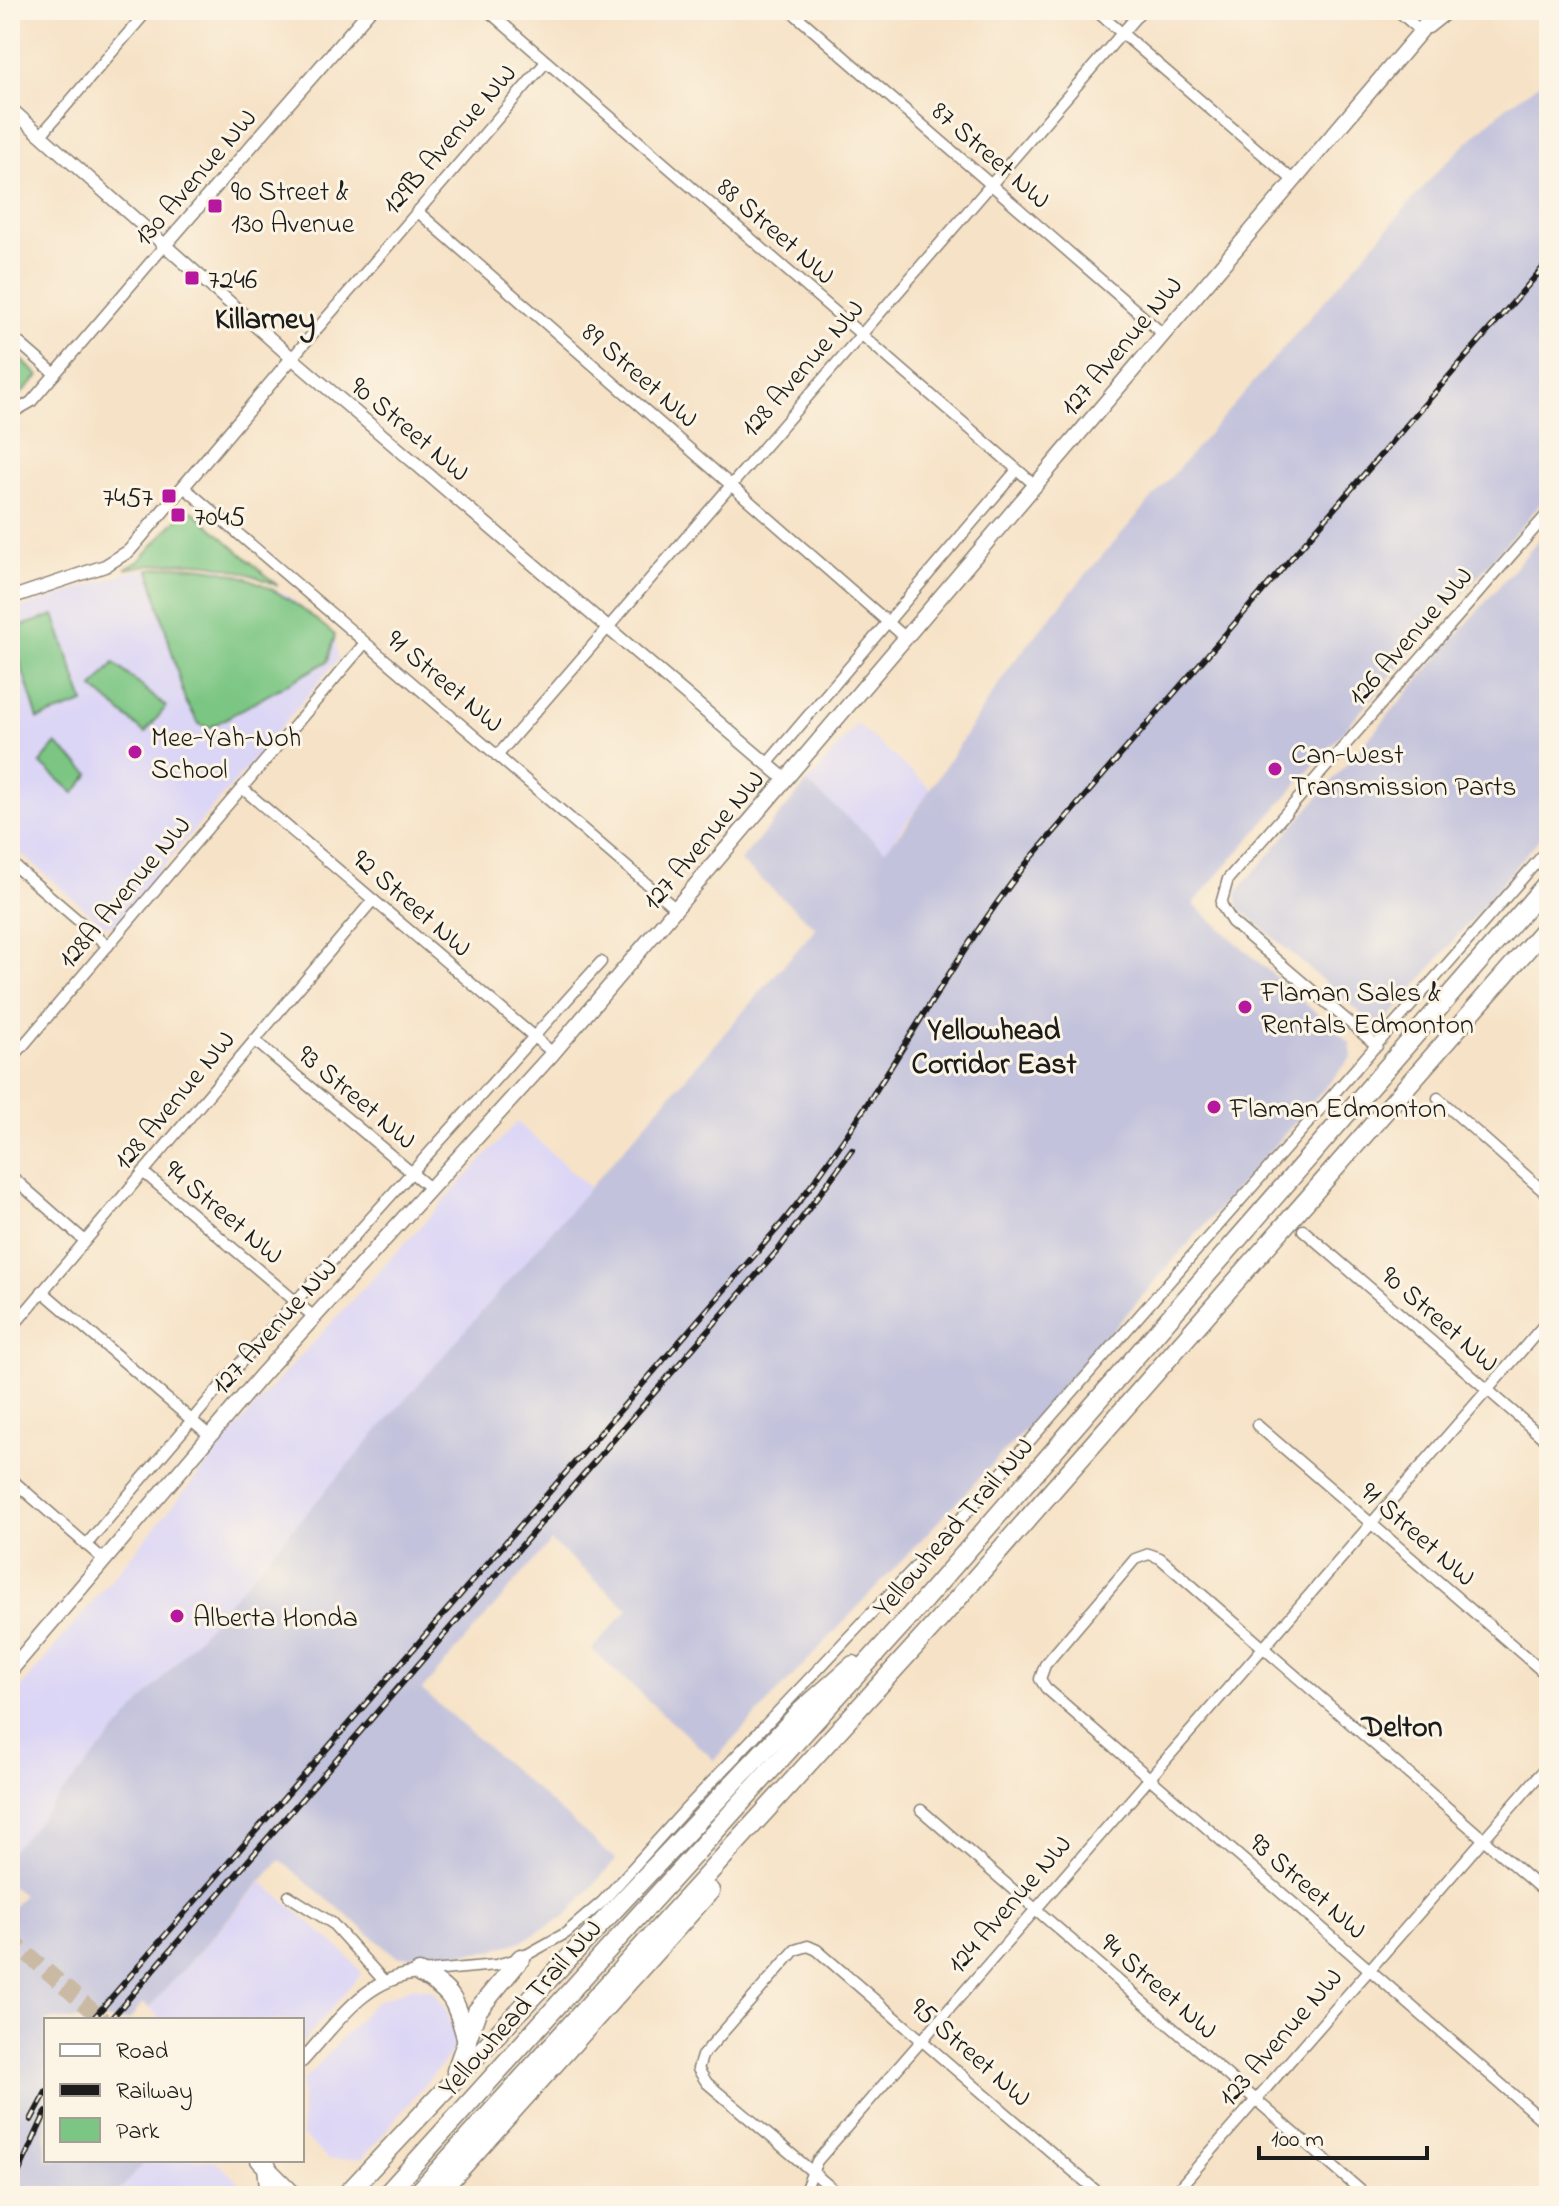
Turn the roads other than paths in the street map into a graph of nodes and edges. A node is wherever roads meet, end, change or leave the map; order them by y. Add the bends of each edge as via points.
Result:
1 (148, 10) edge
2 (370, 10) edge
3 (487, 10) edge
4 (790, 10) edge
5 (1095, 10) edge
6 (1142, 10) edge
7 (1433, 10) edge
8 (1448, 10) edge
9 (1402, 12) edge
10 (1421, 31) junction
11 (1122, 33) junction
12 (546, 62) junction
13 (10, 108) edge
14 (41, 135) junction
15 (1294, 181) junction
16 (991, 184) junction
17 (417, 211) junction
18 (166, 244) junction
19 (1163, 334) junction
20 (10, 335) edge
21 (861, 335) junction
22 (292, 358) junction
23 (55, 374) junction
24 (10, 414) edge
25 (1017, 470) junction
26 (731, 484) junction
27 (1035, 485) junction
28 (185, 488) junction
29 (1549, 512) edge
30 (10, 598) edge
31 (888, 622) junction
32 (607, 627) junction
33 (906, 638) junction
34 (365, 643) junction
35 (497, 756) junction
36 (767, 764) junction
37 (786, 780) junction
38 (242, 788) junction
39 (1549, 848) edge
40 (10, 862) edge
41 (1549, 881) edge
42 (373, 900) junction
43 (676, 909) junction
44 (1549, 924) edge
45 (108, 946) junction
46 (601, 962) dead end
47 (536, 1038) junction
48 (254, 1040) junction
49 (1377, 1046) junction
50 (553, 1053) junction
51 (10, 1061) edge
52 (1438, 1098) dead end
53 (143, 1172) junction
54 (413, 1174) junction
55 (10, 1175) edge
56 (431, 1189) junction
57 (1549, 1196) edge
58 (1303, 1230) dead end
59 (85, 1241) junction
60 (42, 1291) junction
61 (296, 1302) junction
62 (314, 1317) junction
63 (1549, 1319) edge
64 (10, 1330) edge
65 (1487, 1390) junction
66 (192, 1420) junction
67 (1257, 1425) dead end
68 (210, 1436) junction
69 (1549, 1443) edge
70 (10, 1478) edge
71 (1371, 1523) junction
72 (86, 1545) junction
73 (104, 1560) junction
74 (918, 1607) junction
75 (1263, 1647) junction
76 (10, 1671) edge
77 (1549, 1677) edge
78 (1549, 1764) edge
79 (808, 1766) junction
80 (1149, 1779) junction
81 (921, 1810) dead end
82 (1483, 1839) junction
83 (289, 1896) dead end
84 (1549, 1896) edge
85 (1035, 1909) junction
86 (521, 1958) junction
87 (1370, 1969) junction
88 (419, 1973) junction
89 (383, 1980) junction
90 (921, 2039) junction
91 (468, 2044) junction
92 (304, 2059) edge
93 (444, 2091) junction
94 (1255, 2100) junction
95 (1549, 2126) edge
96 (263, 2164) edge
97 (371, 2168) junction
98 (813, 2171) junction
99 (438, 2195) edge
100 (270, 2196) edge
101 (295, 2196) edge
102 (345, 2196) edge
103 (360, 2196) edge
104 (385, 2196) edge
105 (415, 2196) edge
106 (803, 2196) edge
107 (841, 2196) edge
108 (1102, 2196) edge
109 (1172, 2196) edge
110 (1367, 2196) edge

1 - 14 street
2 - 18 street, 130 Avenue NW
3 - 12 street, 88 Street NW
4 - 16 street, 87 Street NW
5 - 11 street
6 - 11 street, 128 Avenue NW
7 - 10 main road, 127 Avenue NW
8 - 10 main road, 127 Avenue NW
9 - 10 street
10 - 15 main road, 127 Avenue NW
11 - 15 street
11 - 16 street, 128 Avenue NW
12 - 17 street, 129B Avenue NW
12 - 21 street, 88 Street NW
13 - 14 street, 90 Street NW
14 - 18 street, 90 Street NW
15 - 19 main road, 127 Avenue NW
16 - 19 street, 87 Street NW
16 - 21 street, 128 Avenue NW
17 - 22 street, 129B Avenue NW
17 - 26 street, 89 Street NW
18 - 22 street, 90 Street NW
18 - 23 street, 130 Avenue NW
19 - 27 main road, 127 Avenue NW
20 - 23 street
21 - 25 street, 88 Street NW
21 - 26 street, 128 Avenue NW
22 - 28 street, 129B Avenue NW
22 - 32 street, 90 Street NW
23 - 24 street, 130 Avenue NW via 31,402
25 - 27 street, 88 Street NW
25 - 31 street, 127 Avenue NW
26 - 31 street, 89 Street NW
26 - 32 street, 128 Avenue NW
27 - 33 main road, 127 Avenue NW
28 - 30 street, 129B Avenue NW via 117,560
28 - 34 street, 91 Street NW
29 - 49 street, 126 Avenue NW via 1228,879 1221,904 1232,922
31 - 33 street, 89 Street NW
31 - 36 street, 127 Avenue NW
32 - 35 street, 128 Avenue NW
32 - 36 street, 90 Street NW
33 - 37 main road, 127 Avenue NW
34 - 35 street, 91 Street NW
34 - 38 street, 128A Avenue NW
35 - 43 street, 91 Street NW
36 - 37 street, 90 Street NW
37 - 43 main road, 127 Avenue NW
38 - 42 street, 92 Street NW
38 - 45 street, 128A Avenue NW
39 - 49 street, Yellowhead Trail NW
40 - 45 street
41 - 74 highway, Yellowhead Trail NW
42 - 47 street, 92 Street NW
42 - 48 street, 128 Avenue NW
43 - 50 main road, 127 Avenue NW
44 - 79 highway, Yellowhead Trail NW
45 - 51 street, 128A Avenue NW
46 - 47 street, 127 Avenue NW
47 - 50 street, 92 Street NW
47 - 54 street, 127 Avenue NW
48 - 53 street, 128 Avenue NW
48 - 54 street, 93 Street NW
49 - 86 street, Yellowhead Trail NW via 904,1581 602,1902 566,1933
50 - 56 main road, 127 Avenue NW
52 - 57 street
53 - 59 street, 128 Avenue NW
53 - 61 street, 94 Street NW
54 - 56 street, 93 Street NW
54 - 61 street, 127 Avenue NW
55 - 59 street
56 - 62 main road, 127 Avenue NW
58 - 65 street, 90 Street NW
59 - 60 street, 128 Avenue NW
60 - 64 street, 128 Avenue NW
60 - 66 street
61 - 62 street, 94 Street NW
61 - 66 street, 127 Avenue NW
62 - 68 main road, 127 Avenue NW
63 - 65 street, 124 Avenue NW
65 - 69 street, 90 Street NW
65 - 71 street, 124 Avenue NW
66 - 68 street
66 - 72 street, 127 Avenue NW
67 - 71 street, 91 Street NW
68 - 73 main road, 127 Avenue NW
70 - 72 street
71 - 75 street, 124 Avenue NW
71 - 77 street, 91 Street NW
72 - 73 street
73 - 76 main road, 127 Avenue NW
74 - 93 highway via 801,1711
74 - 104 highway, Yellowhead Trail NW
75 - 80 street, 124 Avenue NW
75 - 80 street, 93 Street NW via 1160,1558 1149,1554 1135,1559 1045,1665 1040,1679
75 - 82 street
78 - 82 street, 123 Avenue NW
79 - 99 highway via 695,1909
79 - 105 highway, Yellowhead Trail NW
80 - 85 street, 124 Avenue NW
80 - 87 street, 93 Street NW
81 - 85 street, 94 Street NW
82 - 84 street
82 - 87 street, 123 Avenue NW
83 - 89 street via 332,1923
85 - 90 street, 124 Avenue NW
85 - 94 street, 94 Street NW
86 - 88 street, Yellowhead Trail NW
86 - 91 highway via 477,2011
87 - 94 street, 123 Avenue NW
87 - 95 street, 93 Street NW
88 - 89 street
88 - 91 highway via 443,1985 452,1997
89 - 92 street via 363,1994
90 - 98 street, 124 Avenue NW
90 - 98 street, 95 Street NW via 808,1946 795,1950 702,2056 698,2069 707,2083
90 - 108 street, 95 Street NW
91 - 93 highway
93 - 97 highway
94 - 109 street, 123 Avenue NW
94 - 110 street, 94 Street NW
96 - 100 highway
96 - 101 main road
97 - 102 highway
97 - 103 highway
98 - 106 street, 124 Avenue NW
98 - 107 street

